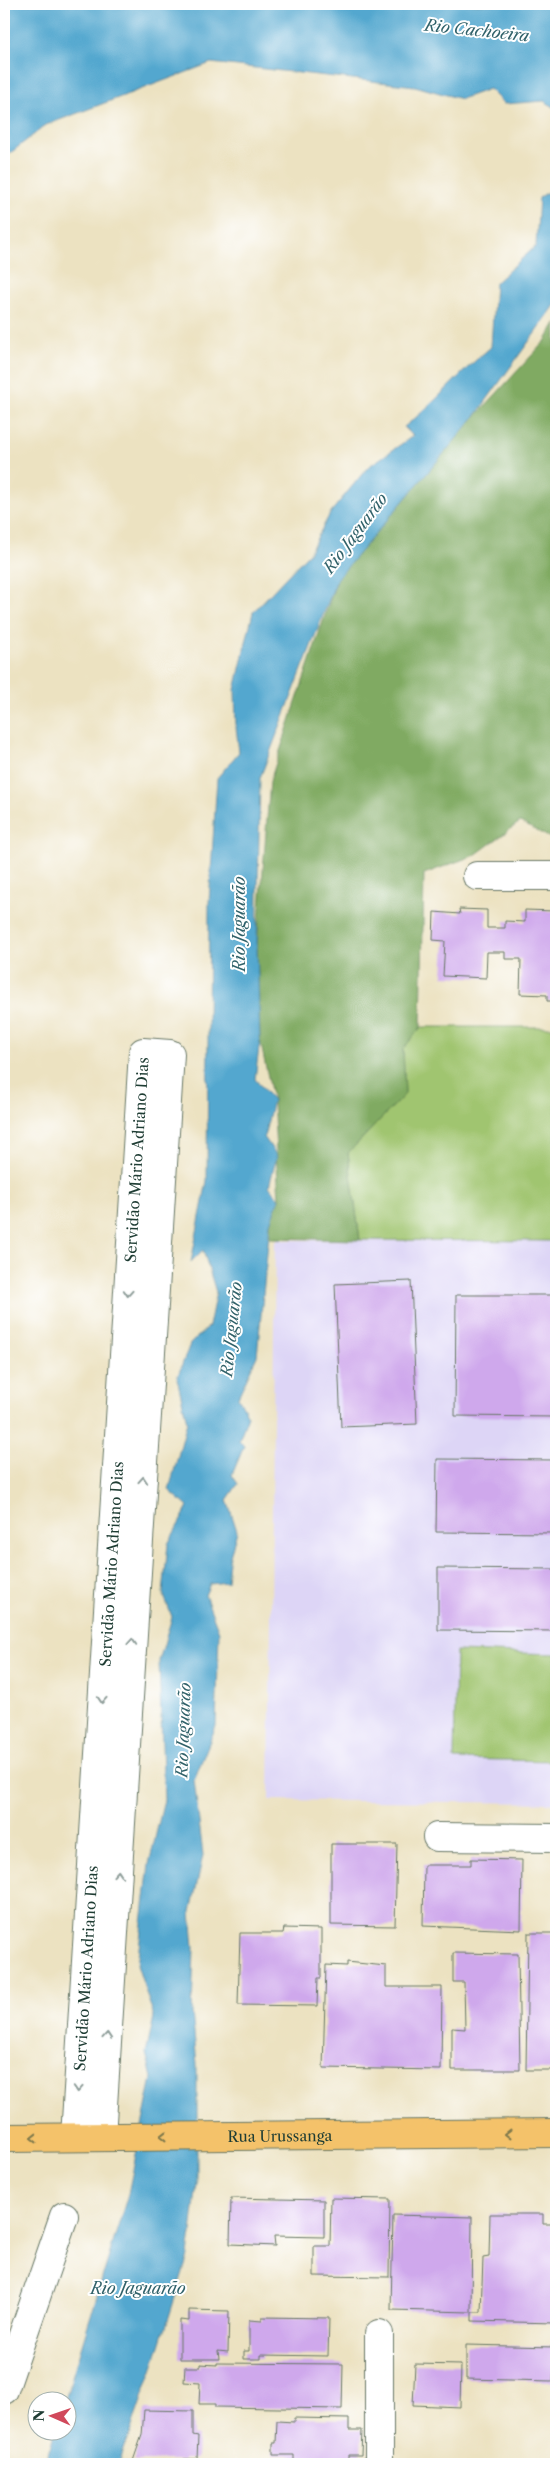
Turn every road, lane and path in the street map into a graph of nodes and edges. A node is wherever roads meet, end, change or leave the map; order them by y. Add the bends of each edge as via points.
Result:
1 (477, 876) dead end
2 (556, 876) edge
3 (157, 1053) dead end
4 (437, 1837) dead end
5 (556, 1838) edge
6 (556, 2133) edge
7 (98, 2137) junction
8 (4, 2138) edge
9 (64, 2216) dead end
10 (379, 2334) dead end
11 (4, 2390) edge
12 (379, 2464) edge

1 - 2 street
3 - 7 street, Servidão Mário Adriano Dias
4 - 5 street
6 -> 7 main road, Rua Urussanga
7 -> 8 main road, Rua Urussanga
9 - 11 street
10 - 12 street

